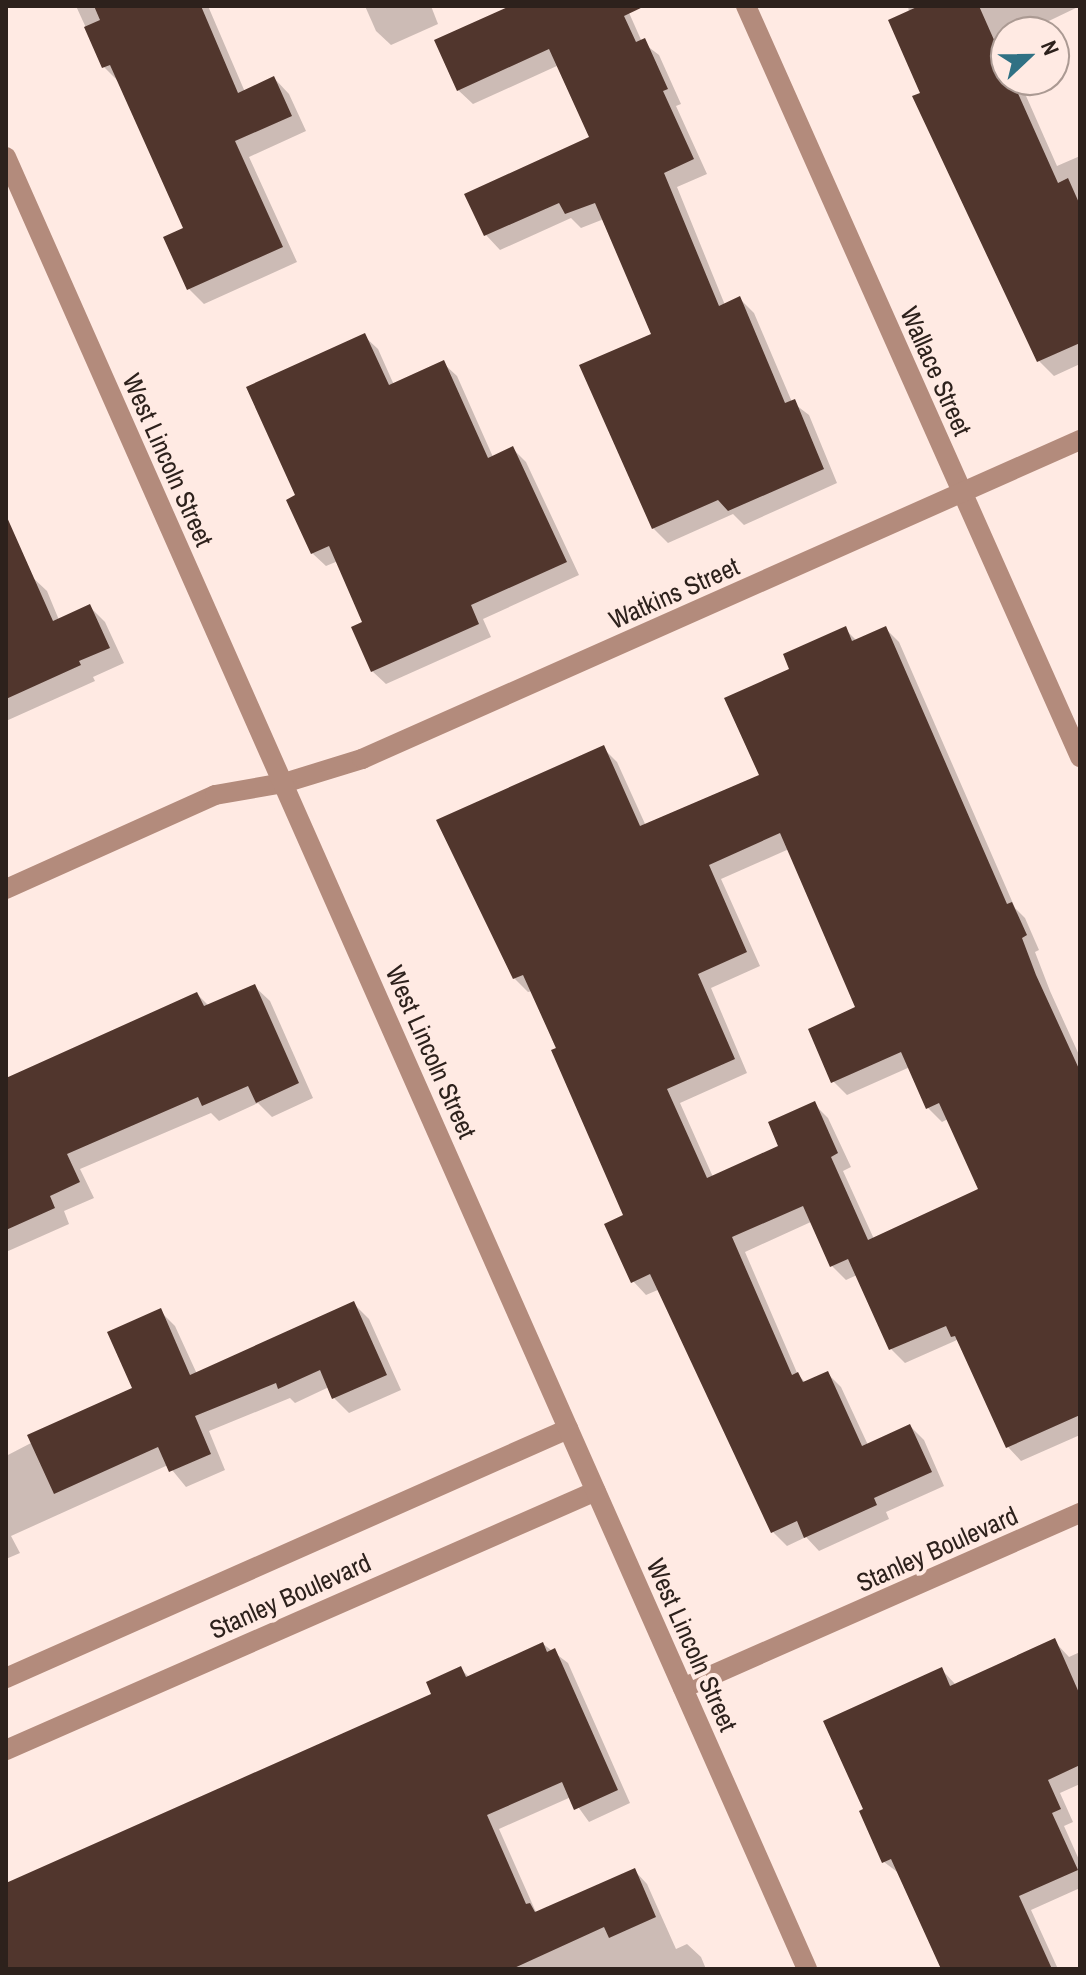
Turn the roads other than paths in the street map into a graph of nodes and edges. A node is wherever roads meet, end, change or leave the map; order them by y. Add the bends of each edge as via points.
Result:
1 (746, 6) edge
2 (6, 157) edge
3 (1080, 440) edge
4 (963, 492) junction
5 (1080, 757) edge
6 (284, 783) junction
7 (6, 889) edge
8 (568, 1429) junction
9 (596, 1491) junction
10 (1080, 1513) edge
11 (6, 1678) edge
12 (683, 1688) junction
13 (6, 1750) edge
14 (807, 1969) edge

1 - 4 street, Wallace Street
2 - 6 street, West Lincoln Street
3 - 4 street, Watkins Street
4 - 5 street, Wallace Street
4 - 6 street, Watkins Street via 362,759
6 - 7 street, Watkins Street via 215,795
6 - 8 street, West Lincoln Street
8 - 9 street, West Lincoln Street
8 - 11 street, Stanley Boulevard
9 - 12 street, West Lincoln Street
9 - 13 street, Stanley Boulevard
10 - 12 street, Stanley Boulevard
12 - 14 street, West Lincoln Street

